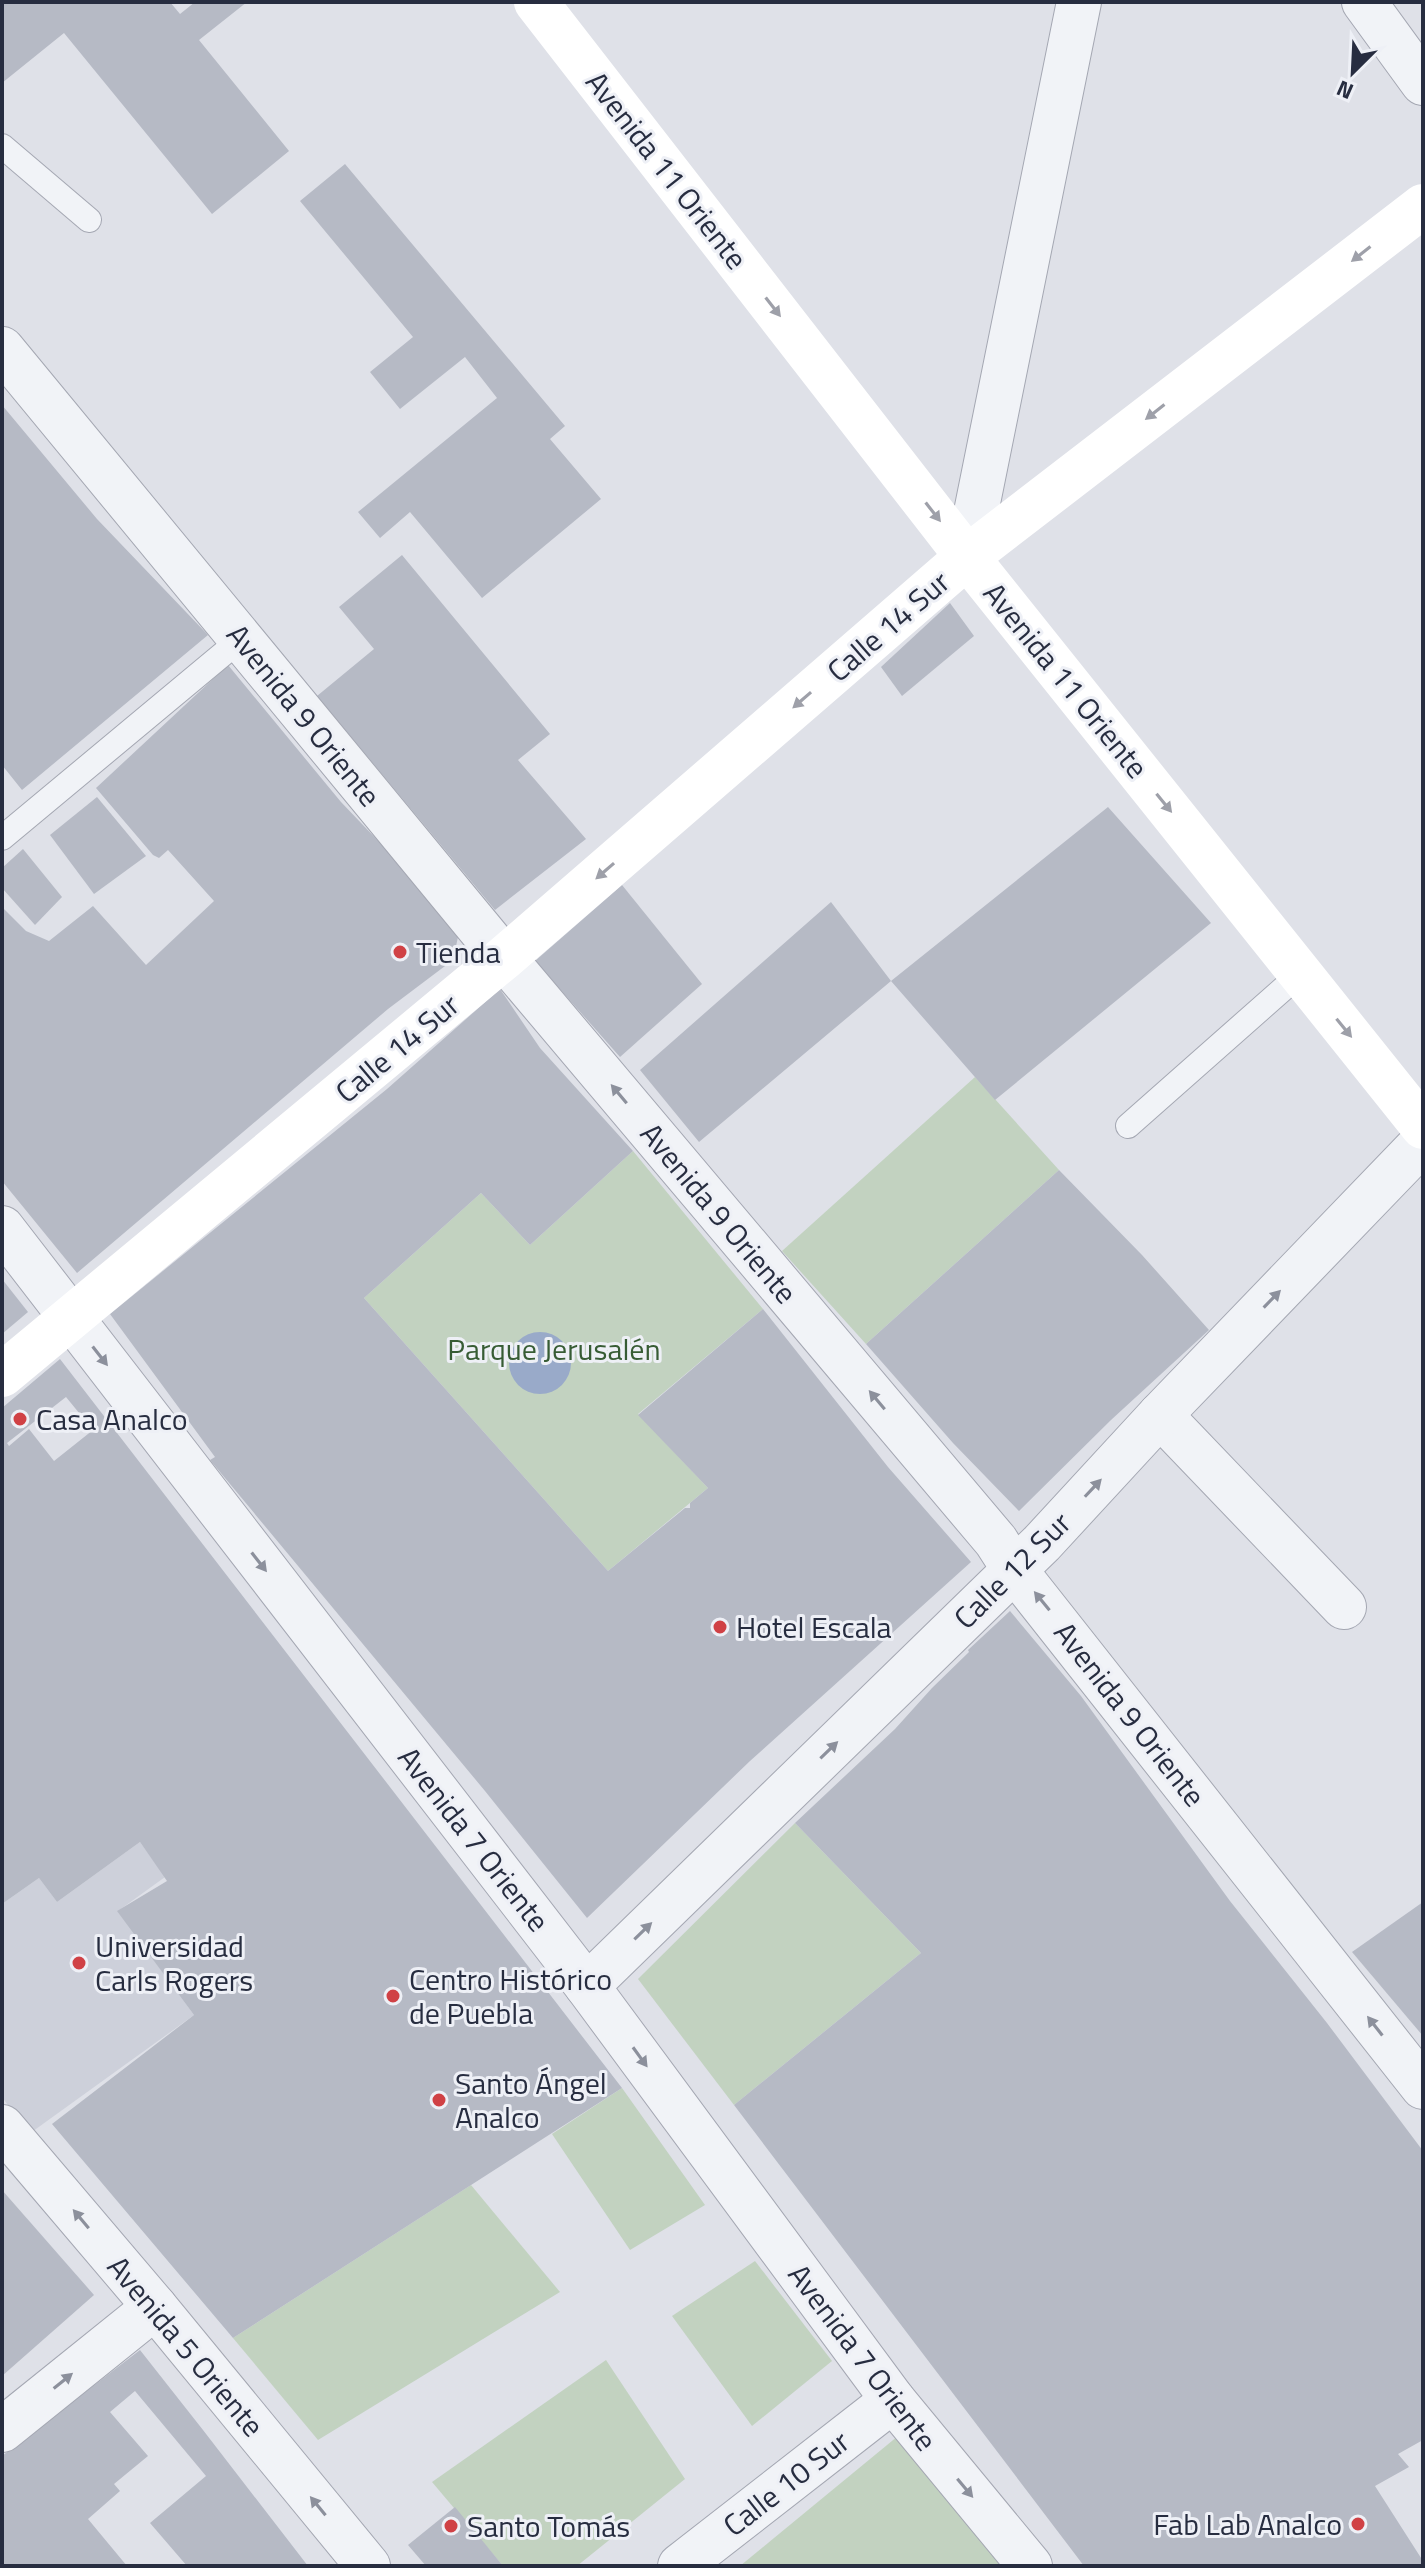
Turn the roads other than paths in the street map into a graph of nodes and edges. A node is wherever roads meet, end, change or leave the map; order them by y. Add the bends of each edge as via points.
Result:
1 (536, 2) edge
2 (1079, 2) edge
3 (1364, 2) edge
4 (1423, 83) edge
5 (2, 146) edge
6 (1423, 206) edge
7 (89, 220) dead end
8 (2, 349) edge
9 (967, 557) junction
10 (241, 639) junction
11 (2, 838) edge
12 (504, 958) junction
13 (1300, 974) junction
14 (1128, 1126) dead end
15 (1423, 1127) edge
16 (1423, 1142) edge
17 (2, 1228) edge
18 (70, 1317) junction
19 (2, 1375) edge
20 (1160, 1415) junction
21 (1014, 1569) junction
22 (1344, 1607) dead end
23 (587, 1986) junction
24 (1423, 2087) edge
25 (2, 2127) edge
26 (155, 2307) junction
27 (893, 2400) junction
28 (2, 2430) edge
29 (368, 2566) edge
30 (680, 2566) edge
31 (1030, 2566) edge

1 -> 9 main road, Avenida 11 Oriente
2 - 9 street, Calle 14 Sur
3 - 4 street
5 - 7 lane
6 -> 9 main road, Calle 14 Sur
8 - 10 street, Avenida 9 Oriente
9 -> 12 main road, Calle 14 Sur
9 -> 13 main road, Avenida 11 Oriente
10 - 11 lane
10 - 12 street, Avenida 9 Oriente
12 - 18 main road, Calle 14 Sur
21 -> 12 street, Avenida 9 Oriente via 996,1541
13 - 14 lane
13 -> 15 main road, Avenida 11 Oriente
20 -> 16 street, Calle 12 Sur
17 - 18 street, Avenida 7 Oriente
18 - 19 main road, Calle 14 Sur
18 -> 23 street, Avenida 7 Oriente
21 -> 20 street, Calle 12 Sur
20 - 22 street
23 -> 21 street, Calle 12 Sur
24 -> 21 street, Avenida 9 Oriente
23 -> 27 street, Avenida 7 Oriente
26 -> 25 street, Avenida 5 Oriente
28 -> 26 street
29 -> 26 street, Avenida 5 Oriente
27 - 30 street, Calle 10 Sur
27 -> 31 street, Avenida 7 Oriente

